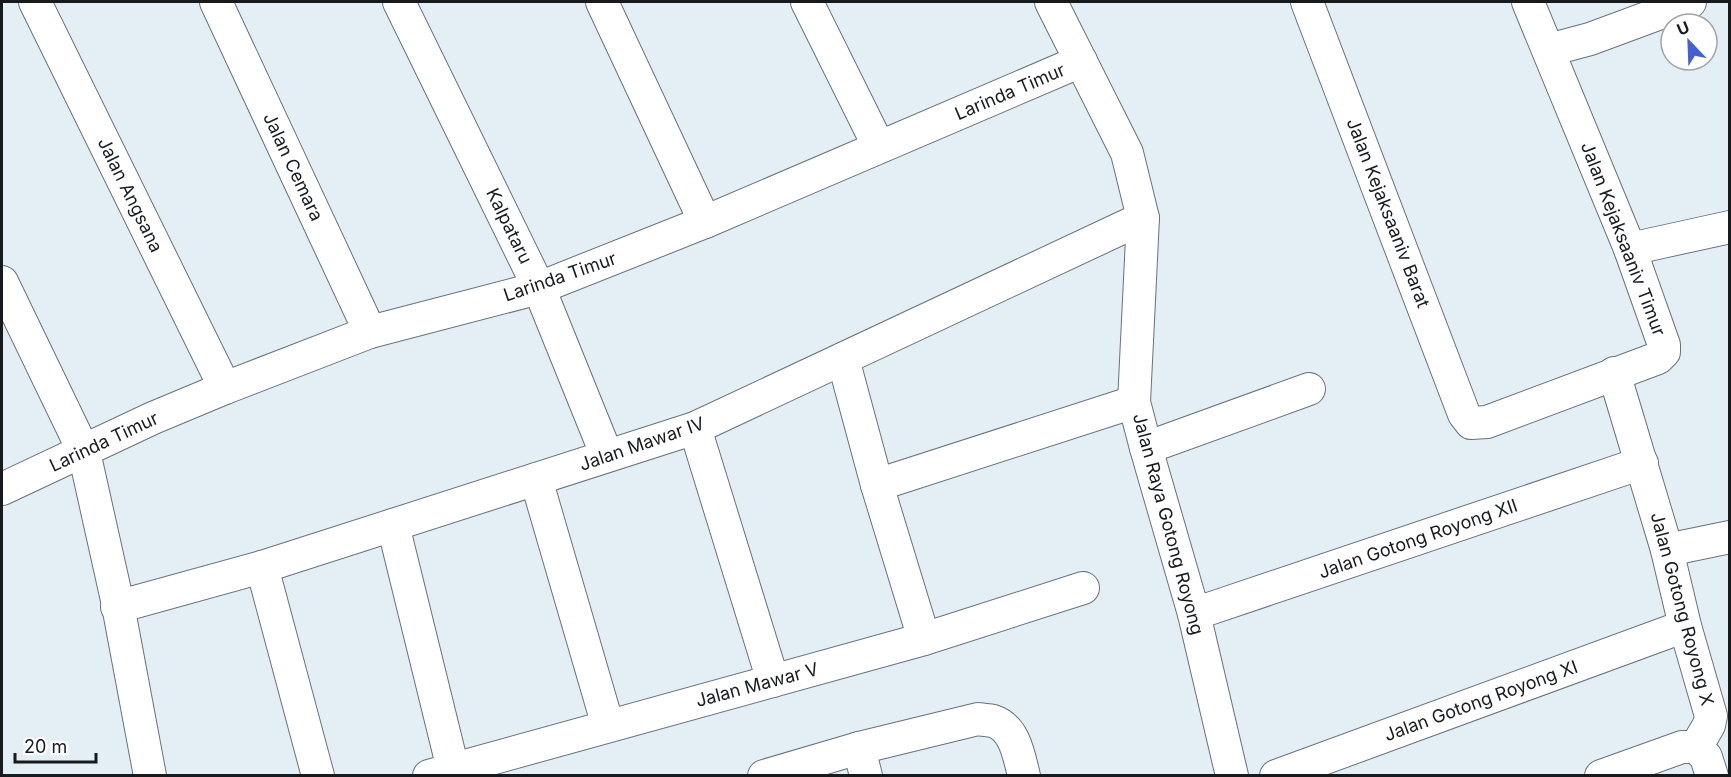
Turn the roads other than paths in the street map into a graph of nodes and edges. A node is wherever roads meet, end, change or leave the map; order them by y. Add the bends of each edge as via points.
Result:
1 (36, 2) edge
2 (216, 2) edge
3 (399, 2) edge
4 (602, 2) edge
5 (807, 2) edge
6 (1051, 2) edge
7 (1307, 2) edge
8 (1528, 2) edge
9 (1690, 2) edge
10 (1549, 50) junction
11 (1081, 61) junction
12 (879, 147) junction
13 (1143, 218) junction
14 (705, 222) junction
15 (1730, 226) edge
16 (1630, 249) junction
17 (2, 282) edge
18 (539, 288) junction
19 (370, 332) junction
20 (843, 359) junction
21 (1614, 373) junction
22 (225, 388) junction
23 (1309, 389) dead end
24 (1134, 402) junction
25 (1471, 423) joint
26 (695, 428) junction
27 (1146, 448) junction
28 (84, 452) junction
29 (607, 456) junction
30 (1642, 463) junction
31 (536, 479) junction
32 (877, 484) junction
33 (2, 489) edge
34 (393, 525) junction
35 (1730, 537) edge
36 (1667, 550) junction
37 (262, 567) junction
38 (1083, 588) dead end
39 (117, 607) junction
40 (1194, 614) junction
41 (1685, 626) junction
42 (924, 639) junction
43 (773, 681) junction
44 (1720, 713) edge
45 (608, 726) junction
46 (1696, 747) junction
47 (862, 762) edge
48 (441, 772) edge
49 (150, 776) edge
50 (318, 776) edge
51 (764, 776) edge
52 (1024, 776) edge
53 (1233, 776) edge
54 (1276, 776) edge
55 (1601, 776) edge
56 (1712, 776) edge

1 - 22 street, Jalan Angsana
2 - 19 street, Jalan Cemara
3 - 18 street, Kalpataru
4 - 14 street
5 - 12 street
6 - 11 street, Jalan Raya Gotong Royong
7 - 25 street, Jalan Kejaksaaniv Barat via 1464,414
8 - 10 street, Jalan Kejaksaaniv Timur
9 - 10 street
10 - 16 street, Jalan Kejaksaaniv Timur
11 - 12 street, Larinda Timur
11 - 13 street, Jalan Raya Gotong Royong via 1127,153
12 - 14 street, Larinda Timur
13 - 20 street, Jalan Mawar IV
13 - 24 street, Jalan Raya Gotong Royong
14 - 18 street, Larinda Timur
15 - 16 street
16 - 21 street, Jalan Kejaksaaniv Timur via 1664,352 1658,358
17 - 28 street
18 - 19 street, Larinda Timur
18 - 29 street, Kalpataru
19 - 22 street, Larinda Timur
20 - 26 street, Jalan Mawar IV
20 - 32 street
21 - 25 street, Jalan Kejaksaaniv Timur via 1487,422
21 - 30 street, Jalan Gotong Royong X
22 - 28 street, Larinda Timur
23 - 27 street
24 - 27 street, Jalan Raya Gotong Royong
24 - 32 street
26 - 29 street, Jalan Mawar IV
26 - 43 street
27 - 40 street, Jalan Raya Gotong Royong
28 - 33 street, Larinda Timur
28 - 39 street
29 - 31 street, Jalan Mawar IV
30 - 36 street, Jalan Gotong Royong X
30 - 40 street, Jalan Gotong Royong XII
31 - 34 street, Jalan Mawar IV
31 - 45 street
32 - 42 street
34 - 37 street, Jalan Mawar IV
34 - 48 street
35 - 36 street
36 - 41 street, Jalan Gotong Royong X
37 - 39 street, Jalan Mawar IV
37 - 50 street
38 - 42 street, Jalan Mawar V
39 - 49 street
40 - 53 street, Jalan Raya Gotong Royong
41 - 44 street, Jalan Gotong Royong X
41 - 54 street, Jalan Gotong Royong XI
42 - 43 street, Jalan Mawar V
43 - 45 street, Jalan Mawar V
44 - 46 street, Jalan Gotong Royong X
45 - 48 street, Jalan Mawar V
46 - 55 street via 1682,747
46 - 56 street via 1706,758
47 - 51 street
47 - 52 street via 978,719 994,721 1008,731

